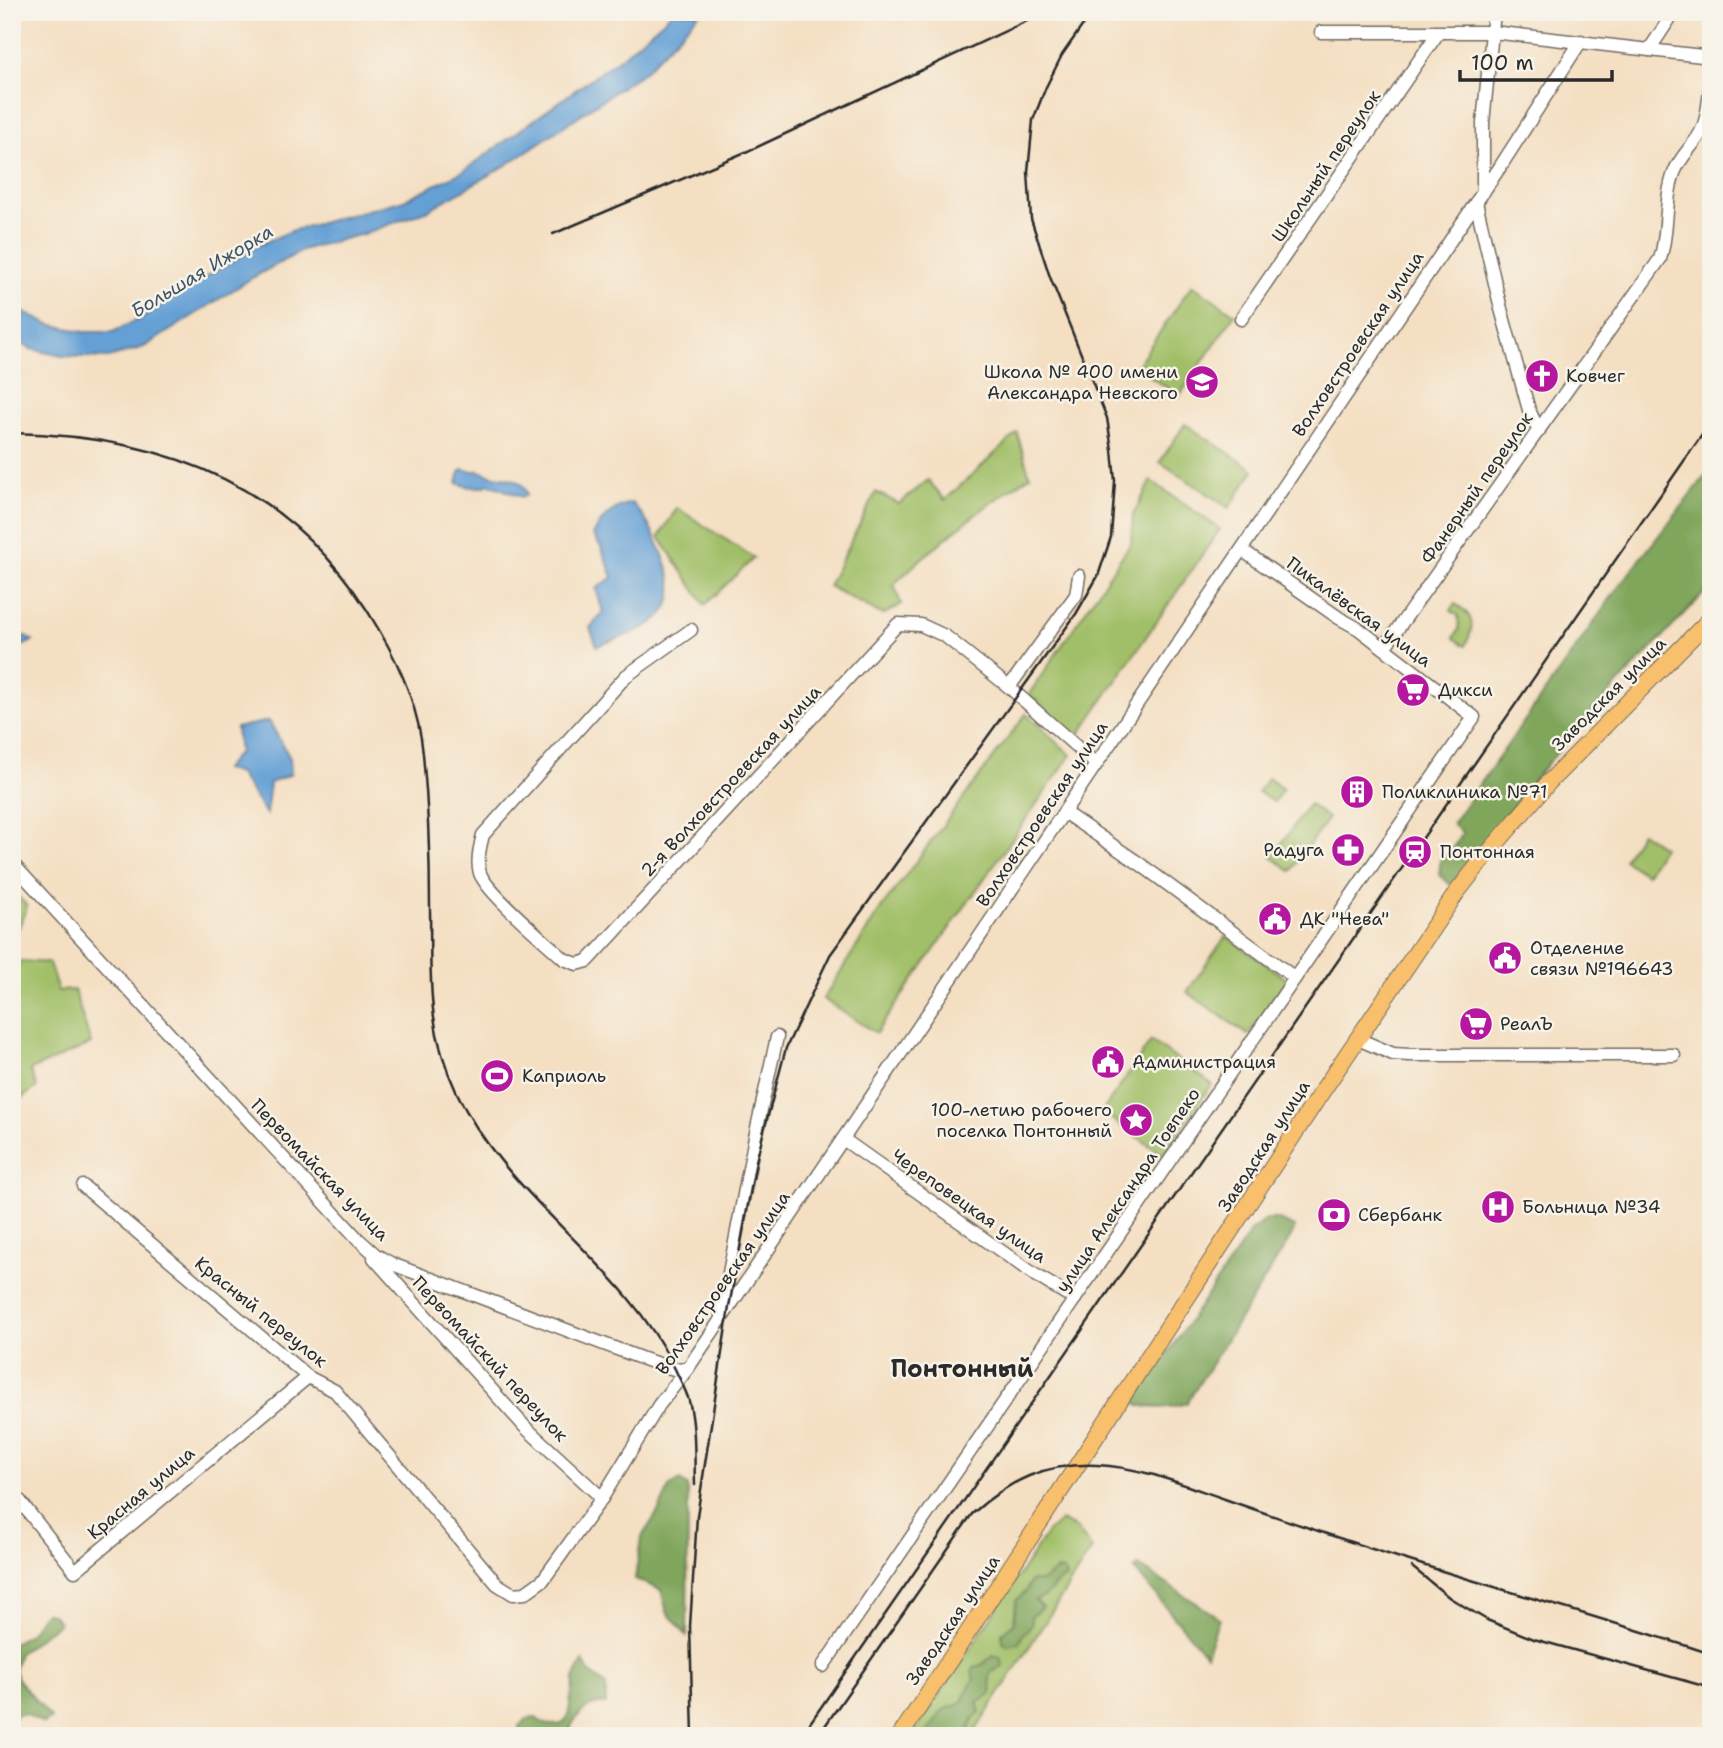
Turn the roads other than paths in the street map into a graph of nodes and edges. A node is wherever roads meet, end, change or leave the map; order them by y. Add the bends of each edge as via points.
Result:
1 (1494, 12) edge
2 (1674, 12) edge
3 (1321, 32) dead end
4 (1492, 32) junction
5 (1438, 33) junction
6 (1581, 41) junction
7 (1649, 50) junction
8 (1711, 57) edge
9 (1711, 85) edge
10 (1479, 197) junction
11 (1241, 319) dead end
12 (1539, 431) junction
13 (1242, 550) junction
14 (1079, 576) dead end
15 (1711, 618) edge
16 (691, 630) dead end
17 (1384, 648) junction
18 (1009, 687) junction
19 (1455, 704) joint
20 (1096, 764) junction
21 (1065, 813) junction
22 (12, 863) edge
23 (1295, 978) junction
24 (777, 1037) dead end
25 (1357, 1039) junction
26 (1674, 1055) dead end
27 (843, 1139) junction
28 (83, 1186) dead end
29 (358, 1240) junction
30 (1075, 1298) junction
31 (719, 1322) junction
32 (688, 1368) junction
33 (308, 1377) junction
34 (12, 1491) edge
35 (602, 1498) junction
36 (519, 1594) joint
37 (823, 1666) dead end
38 (900, 1736) edge

1 - 4 street
2 - 7 street
3 - 5 street
4 - 5 street
4 - 6 street
4 - 10 street
5 - 11 street, Школьный переулок
6 - 7 street
6 - 10 street, Волховстроевская улица
7 - 8 street
9 - 12 street, Фанерный переулок via 1699,135 1672,176 1660,259
10 - 12 street via 1501,309 1529,411
10 - 13 street, Волховстроевская улица
12 - 17 street, Фанерный переулок
13 - 17 street, Пикалёвская улица
13 - 20 street, Волховстроевская улица
14 - 18 street via 1076,596
15 - 25 main road, Заводская улица via 1505,832 1457,892
16 - 18 street, 2-я Волховстроевская улица via 626,676 483,835 479,872 489,888 564,959 576,964 588,961 898,624 921,625 945,636
17 - 19 street, Пикалёвская улица
18 - 20 street
19 - 23 street, улица Александра Товпеко via 1474,717
20 - 21 street, Волховстроевская улица
21 - 23 street
21 - 27 street, Волховстроевская улица
22 - 29 street, Первомайская улица
23 - 30 street, улица Александра Товпеко
24 - 31 street
25 - 26 street via 1393,1054 1409,1055
25 - 38 main road, Заводская улица
27 - 30 street, Череповецкая улица via 1035,1275
27 - 31 street, Волховстроевская улица
28 - 33 street, Красный переулок
29 - 32 street, Первомайская улица via 392,1264 646,1360 674,1369
29 - 35 street, Первомайский переулок via 525,1427
30 - 37 street, улица Александра Товпеко
31 - 32 street, Волховстроевская улица
32 - 35 street, Волховстроевская улица via 659,1405
33 - 34 street, Красная улица via 75,1571
33 - 36 street, Красный переулок via 335,1391 497,1584
35 - 36 street, Волховстроевская улица via 543,1580

